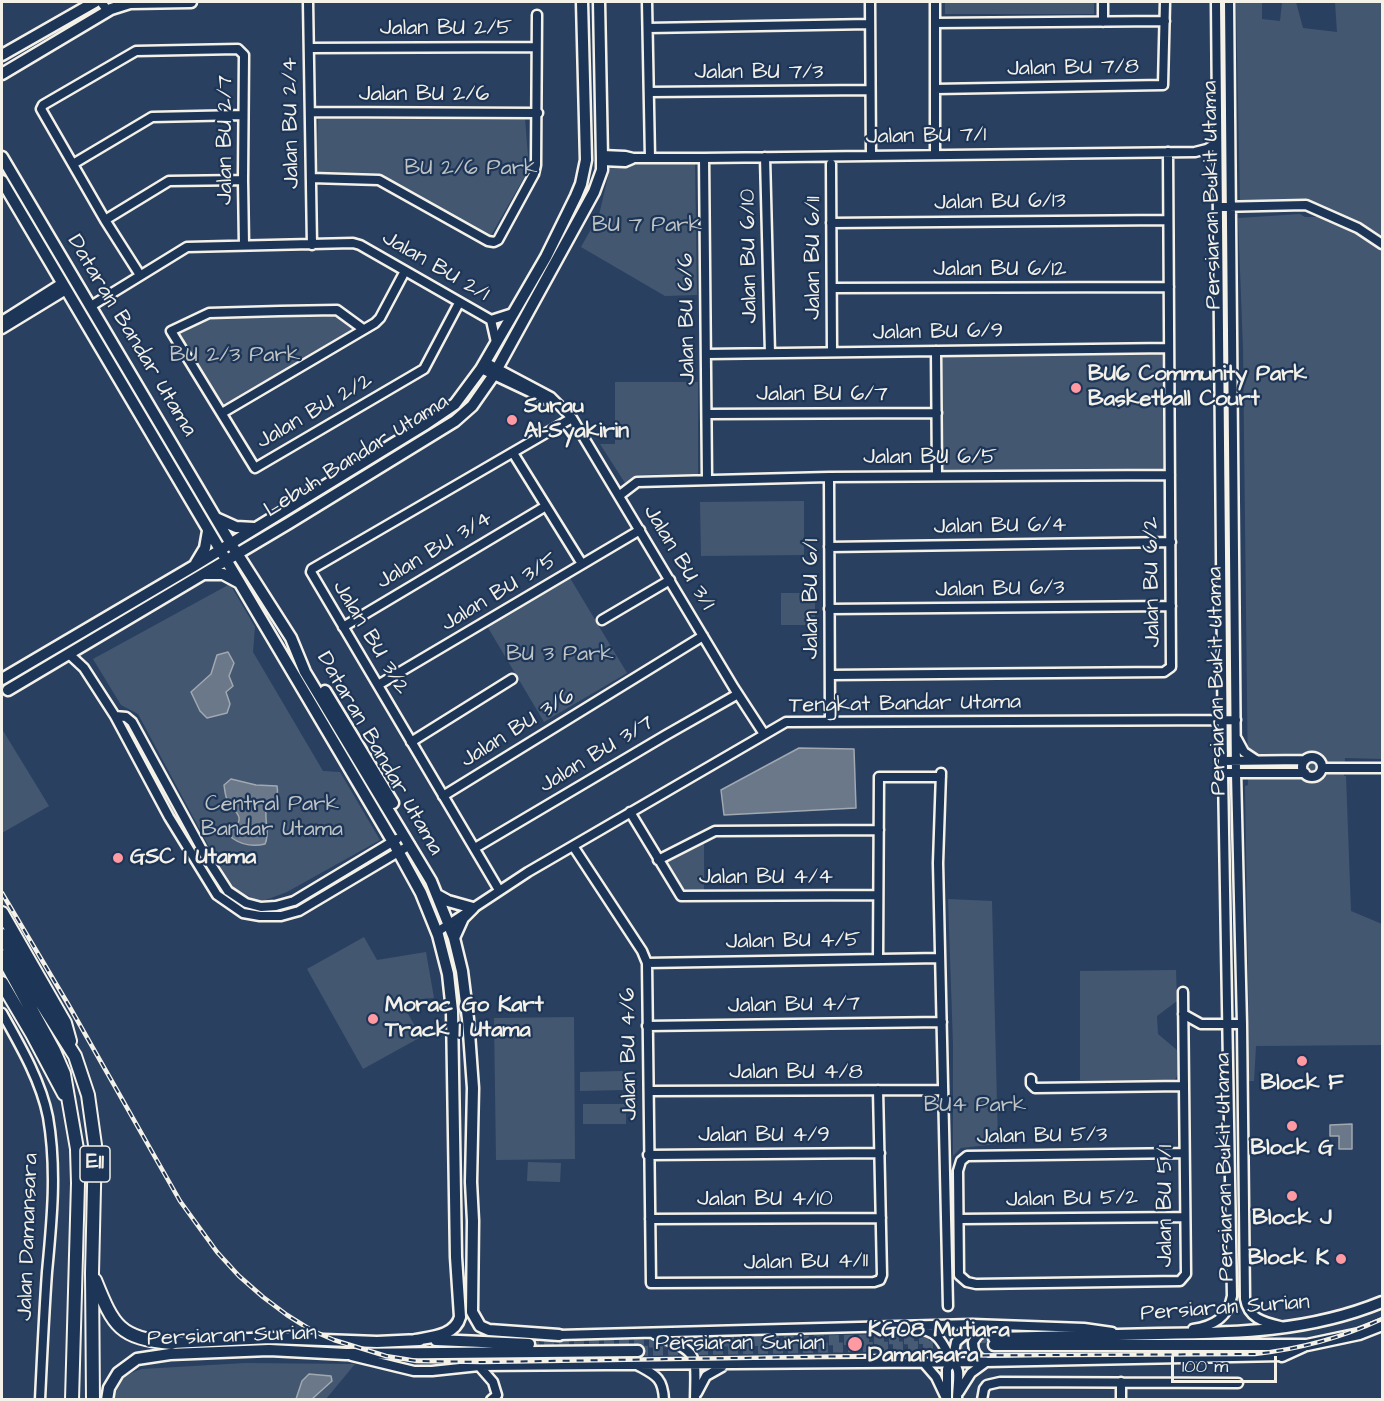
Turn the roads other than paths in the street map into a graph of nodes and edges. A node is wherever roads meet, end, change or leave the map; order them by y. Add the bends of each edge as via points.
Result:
1 (95, 2) edge
2 (191, 2) edge
3 (308, 2) edge
4 (575, 2) edge
5 (582, 2) edge
6 (647, 2) edge
7 (870, 2) edge
8 (935, 2) edge
9 (1102, 2) edge
10 (1165, 2) edge
11 (1216, 2) edge
12 (1229, 2) edge
13 (598, 3) edge
14 (79, 6) edge
15 (104, 9) edge
16 (537, 15) dead end
17 (582, 15) junction
18 (1165, 21) junction
19 (1103, 22) junction
20 (935, 23) junction
21 (870, 24) junction
22 (648, 28) junction
23 (536, 47) junction
24 (309, 48) junction
25 (6, 53) edge
26 (2, 60) edge
27 (2, 74) edge
28 (935, 89) junction
29 (870, 90) junction
30 (649, 92) junction
31 (310, 112) junction
32 (538, 113) junction
33 (243, 115) junction
34 (1217, 143) junction
35 (1168, 152) junction
36 (935, 155) junction
37 (871, 156) junction
38 (765, 157) junction
39 (2, 158) edge
40 (602, 158) junction
41 (650, 158) junction
42 (704, 158) junction
43 (73, 164) junction
44 (831, 164) dead end
45 (2, 169) edge
46 (311, 178) junction
47 (243, 180) junction
48 (2, 181) edge
49 (581, 184) junction
50 (1218, 207) junction
51 (1231, 207) junction
52 (1168, 219) junction
53 (105, 220) junction
54 (831, 223) junction
55 (1383, 244) edge
56 (244, 245) junction
57 (312, 245) junction
58 (405, 271) junction
59 (140, 275) junction
60 (64, 287) junction
61 (1169, 287) junction
62 (832, 288) junction
63 (459, 303) junction
64 (91, 306) junction
65 (513, 313) junction
66 (491, 320) junction
67 (2, 321) edge
68 (2, 329) edge
69 (363, 329) junction
70 (496, 342) junction
71 (1169, 348) junction
72 (936, 351) junction
73 (832, 352) junction
74 (770, 353) junction
75 (707, 354) junction
76 (483, 365) junction
77 (495, 372) junction
78 (222, 413) junction
79 (937, 413) junction
80 (707, 414) junction
81 (572, 418) junction
82 (513, 453) junction
83 (1170, 475) junction
84 (937, 476) junction
85 (829, 477) junction
86 (707, 479) junction
87 (620, 495) junction
88 (546, 506) junction
89 (216, 518) junction
90 (258, 527) junction
91 (640, 530) junction
92 (208, 531) junction
93 (256, 542) junction
94 (1171, 542) junction
95 (231, 543) junction
96 (830, 547) junction
97 (237, 554) junction
98 (223, 556) junction
99 (582, 564) junction
100 (194, 566) junction
101 (250, 573) junction
102 (204, 574) junction
103 (670, 580) junction
104 (239, 582) junction
105 (1171, 606) junction
106 (830, 609) junction
107 (602, 620) dead end
108 (343, 627) junction
109 (703, 636) junction
110 (291, 638) junction
111 (69, 654) junction
112 (830, 675) junction
113 (2, 679) edge
114 (512, 679) dead end
115 (378, 685) junction
116 (8, 690) dead end
117 (738, 694) junction
118 (115, 716) junction
119 (1223, 720) junction
120 (1236, 720) junction
121 (830, 721) junction
122 (764, 734) junction
123 (1236, 736) junction
124 (411, 742) junction
125 (1256, 760) junction
126 (1305, 760) junction
127 (1223, 761) junction
128 (1236, 761) junction
129 (1322, 768) junction
130 (1383, 768) edge
131 (1256, 772) junction
132 (1223, 773) junction
133 (1236, 773) junction
134 (1305, 773) junction
135 (1237, 789) junction
136 (443, 796) junction
137 (630, 812) junction
138 (879, 831) junction
139 (404, 835) junction
140 (410, 845) junction
141 (573, 846) junction
142 (396, 847) junction
143 (475, 848) junction
144 (658, 861) junction
145 (431, 881) junction
146 (499, 890) junction
147 (437, 895) junction
148 (878, 895) junction
149 (472, 908) junction
150 (2, 913) edge
151 (449, 923) junction
152 (435, 928) junction
153 (2, 934) edge
154 (454, 938) junction
155 (6, 955) edge
156 (940, 958) junction
157 (878, 959) junction
158 (647, 963) junction
159 (2, 983) edge
160 (1183, 992) dead end
161 (2, 1013) edge
162 (1183, 1014) junction
163 (942, 1022) junction
164 (1201, 1024) junction
165 (1227, 1024) junction
166 (1242, 1024) junction
167 (647, 1026) junction
168 (1183, 1036) junction
169 (75, 1056) junction
170 (1031, 1079) dead end
171 (1183, 1086) junction
172 (878, 1090) junction
173 (943, 1090) junction
174 (648, 1091) junction
175 (68, 1100) junction
176 (1184, 1153) junction
177 (880, 1154) junction
178 (648, 1155) junction
179 (1185, 1217) junction
180 (881, 1218) junction
181 (650, 1219) junction
182 (959, 1219) junction
183 (92, 1273) junction
184 (651, 1283) joint
185 (1383, 1302) edge
186 (948, 1306) dead end
187 (996, 1325) junction
188 (1383, 1325) edge
189 (884, 1327) junction
190 (1292, 1327) junction
191 (651, 1333) junction
192 (1160, 1334) junction
193 (559, 1335) junction
194 (1127, 1335) junction
195 (463, 1339) junction
196 (415, 1340) junction
197 (172, 1342) joint
198 (529, 1344) tunnel mouth
199 (1307, 1345) junction
200 (638, 1351) tunnel mouth
201 (346, 1354) junction
202 (1281, 1356) joint
203 (923, 1362) junction
204 (986, 1362) junction
205 (636, 1364) junction
206 (728, 1364) junction
207 (695, 1365) junction
208 (479, 1366) junction
209 (952, 1366) junction
210 (1121, 1382) junction
211 (1238, 1383) dead end
212 (695, 1398) edge
213 (40, 1400) edge
214 (72, 1400) edge
215 (93, 1400) edge
216 (107, 1400) edge
217 (491, 1400) edge
218 (664, 1400) edge
219 (946, 1400) edge
220 (957, 1400) edge
221 (982, 1400) edge
222 (1121, 1400) edge

1 - 14 main road
1 - 15 street
2 - 15 main road via 130,3
3 - 24 street, Jalan BU 2/4
4 - 17 main road
5 - 17 main road, Lebuh Bandar Utama
6 - 22 street
7 - 21 street
8 - 20 street
9 - 19 street
10 - 18 street, Jalan BU 7/8
11 - 34 street, Persiaran Bukit Utama
12 - 51 street, Persiaran Bukit Utama
13 - 40 main road, Lebuh Bandar Utama
14 - 25 main road
15 - 27 main road
16 - 23 street
17 - 49 main road, Lebuh Bandar Utama via 585,160
18 - 19 street
18 - 28 street, Jalan BU 7/8 via 1164,85
19 - 20 street
20 - 28 street
21 - 22 street
21 - 29 street
22 - 30 street
23 - 24 street, Jalan BU 2/5
23 - 32 street, Jalan BU 2/5
24 - 31 street, Jalan BU 2/4
25 - 26 main road
28 - 36 street
29 - 30 street, Jalan BU 7/3
29 - 37 street
30 - 41 street
31 - 32 street, Jalan BU 2/6
31 - 46 street, Jalan BU 2/4
32 - 46 street, Jalan BU 2/5 via 534,174 494,242 375,178
33 - 43 street via 152,117
33 - 43 street, Jalan BU 2/7 via 244,55 238,49 136,51 43,105 41,109
33 - 47 street, Jalan BU 2/7
34 - 35 street, Jalan BU 7/1 via 1202,151
34 - 50 street, Persiaran Bukit Utama
35 - 36 street, Jalan BU 7/1
35 - 52 street, Jalan BU 6/2
36 - 37 street, Jalan BU 7/1
37 - 38 street, Jalan BU 7/1
38 - 42 street, Jalan BU 7/1
38 - 74 street, Jalan BU 6/10
39 - 64 main road, Dataran Bandar Utama
40 - 41 street, Jalan BU 7/1
40 - 49 main road via 592,159
40 - 77 main road, Lebuh Bandar Utama via 594,192
41 - 42 street, Jalan BU 7/1
42 - 75 street, Jalan BU 6/6
43 - 53 street, Jalan BU 2/7
44 - 54 street, Jalan BU 6/11
45 - 60 main road via 69,285
46 - 57 street, Jalan BU 2/4
47 - 53 street via 169,181
47 - 56 street, Jalan BU 2/7
48 - 60 main road, Dataran Bandar Utama
49 - 65 main road, Lebuh Bandar Utama via 546,257
50 - 51 street
50 - 119 street, Persiaran Bukit Utama
51 - 55 street via 1306,205
51 - 120 street, Persiaran Bukit Utama
52 - 54 street, Jalan BU 6/13
52 - 61 street, Jalan BU 6/2
53 - 59 street, Jalan BU 2/7
54 - 62 street, Jalan BU 6/11
56 - 57 street, Jalan BU 2/1
56 - 59 street, Jalan BU 2/1 via 187,247
57 - 58 street, Jalan BU 2/1 via 360,245
58 - 63 street, Jalan BU 2/1
58 - 69 street via 380,318
59 - 64 street, Jalan BU 2/1
60 - 67 street
60 - 68 street
60 - 92 main road, Dataran Bandar Utama
61 - 62 street, Jalan BU 6/12
61 - 71 street, Jalan BU 6/2
62 - 73 street, Jalan BU 6/11
63 - 66 street, Jalan BU 2/1
63 - 78 street, Jalan BU 2/2 via 424,369 255,468
64 - 89 main road, Dataran Bandar Utama
65 - 66 street, Jalan BU 2/1
65 - 70 main road, Lebuh Bandar Utama
66 - 70 street, Jalan BU 2/1
69 - 78 street
69 - 78 street, Jalan BU 2/2 via 337,310 209,313 171,331
70 - 76 main road, Lebuh Bandar Utama
71 - 72 street, Jalan BU 6/9
71 - 83 street, Jalan BU 6/2
72 - 73 street, Jalan BU 6/9
72 - 79 street
73 - 74 street, Jalan BU 6/9
74 - 75 street, Jalan BU 6/9
75 - 80 street, Jalan BU 6/6
76 - 77 street, Jalan BU 3/1
76 - 90 main road, Lebuh Bandar Utama via 450,407
77 - 81 street, Jalan BU 3/1 via 549,402 557,402
77 - 93 main road, Lebuh Bandar Utama via 472,406 455,421
79 - 80 street, Jalan BU 6/7
79 - 84 street
80 - 86 street, Jalan BU 6/6
81 - 82 street, Jalan BU 3/2
81 - 87 street, Jalan BU 3/1
82 - 88 street
82 - 108 street, Jalan BU 3/2 via 312,569 311,575
83 - 84 street, Jalan BU 6/5
83 - 94 street, Jalan BU 6/2
84 - 85 street, Jalan BU 6/5
85 - 86 street, Jalan BU 6/5
85 - 96 street, Jalan BU 6/1
86 - 87 street, Jalan BU 6/5 via 638,482
87 - 91 street, Jalan BU 3/1
88 - 99 street
88 - 108 street, Jalan BU 3/4
89 - 90 main road via 236,527
89 - 95 main road, Dataran Bandar Utama
90 - 95 main road, Lebuh Bandar Utama
91 - 99 street, Jalan BU 3/5
91 - 103 street, Jalan BU 3/1
92 - 98 main road, Dataran Bandar Utama
92 - 100 main road via 205,548
93 - 97 main road, Lebuh Bandar Utama
93 - 101 main road
94 - 96 street, Jalan BU 6/4
94 - 105 street, Jalan BU 6/2
95 - 97 main road, Dataran Bandar Utama
95 - 98 main road, Lebuh Bandar Utama
96 - 106 street, Jalan BU 6/1
97 - 98 main road, Lebuh Bandar Utama
97 - 101 main road, Dataran Bandar Utama
98 - 100 main road
98 - 102 main road, Lebuh Bandar Utama
98 - 104 main road, Dataran Bandar Utama
99 - 115 street, Jalan BU 3/5
100 - 113 main road
101 - 110 main road, Dataran Bandar Utama
102 - 104 main road via 227,575
102 - 111 main road, Lebuh Bandar Utama
103 - 107 street
103 - 109 street, Jalan BU 3/1
104 - 142 main road, Dataran Bandar Utama
105 - 106 street, Jalan BU 6/3
105 - 112 street, Jalan BU 6/2 via 1172,664 1164,672
106 - 112 street, Jalan BU 6/1
108 - 115 street, Jalan BU 3/2
109 - 117 street, Jalan BU 3/1
109 - 136 street, Jalan BU 3/6
110 - 139 main road, Dataran Bandar Utama via 305,672
110 - 145 main road via 414,839 429,866
111 - 116 main road, Lebuh Bandar Utama
111 - 118 street via 84,668
112 - 121 street, Jalan BU 6/1
114 - 124 street
115 - 124 street, Jalan BU 3/2
117 - 122 street, Jalan BU 3/1
117 - 143 street, Jalan BU 3/7
118 - 142 street via 132,722 206,857 228,891 246,903 261,907 294,901
118 - 142 street via 169,817 217,895 243,913 281,916 299,911
119 - 120 street, Tengkat Bandar Utama
119 - 121 street, Tengkat Bandar Utama
119 - 127 street, Persiaran Bukit Utama
120 - 123 street, Persiaran Bukit Utama
121 - 122 street, Tengkat Bandar Utama via 786,722
122 - 137 street, Tengkat Bandar Utama
123 - 125 street via 1244,752
123 - 128 street, Persiaran Bukit Utama
124 - 136 street, Jalan BU 3/2
125 - 126 street
125 - 128 street
126 - 129 street via 1317,758
126 - 134 street
127 - 128 street
127 - 132 street, Persiaran Bukit Utama
128 - 133 street, Persiaran Bukit Utama
129 - 130 street
129 - 134 street via 1314,776
131 - 133 street
131 - 134 street
131 - 135 street via 1244,778
132 - 133 street
132 - 165 street, Persiaran Bukit Utama
133 - 135 street, Persiaran Bukit Utama
135 - 166 street, Persiaran Bukit Utama
136 - 143 street, Jalan BU 3/2
137 - 141 street, Tengkat Bandar Utama
137 - 144 street, Jalan BU 4/4
138 - 144 street via 715,831
138 - 148 street
138 - 156 street via 879,777 941,775
139 - 140 main road, Dataran Bandar Utama
139 - 142 street
140 - 142 street
140 - 145 main road, Dataran Bandar Utama
141 - 146 street, Tengkat Bandar Utama
141 - 158 street, Jalan BU 4/6
142 - 152 main road, Dataran Bandar Utama
143 - 146 street, Jalan BU 3/2
144 - 148 street, Jalan BU 4/4 via 681,896
145 - 147 main road, Dataran Bandar Utama
146 - 149 street, Tengkat Bandar Utama
147 - 149 main road
147 - 151 main road, Dataran Bandar Utama
148 - 157 street
149 - 151 street, Tengkat Bandar Utama
149 - 154 main road
150 - 169 highway via 65,1023
151 - 152 street, Tengkat Bandar Utama
151 - 154 main road, Dataran Bandar Utama
152 - 196 main road, Dataran Bandar Utama via 445,957 452,1011 460,1312 459,1322 452,1329
153 - 155 highway, E11
154 - 193 main road, Dataran Bandar Utama via 462,970 473,1088 472,1312 480,1326 489,1330
155 - 169 highway, E11
155 - 175 highway, E11 via 64,1074
156 - 157 street, Jalan BU 4/5
156 - 163 street
157 - 158 street, Jalan BU 4/5
158 - 167 street, Jalan BU 4/6
159 - 175 highway
160 - 162 street, Jalan BU 5/1
161 - 213 street, Jalan Damansara via 40,1092 51,1149 53,1213
162 - 164 street
162 - 168 street, Jalan BU 5/1
163 - 167 street, Jalan BU 4/7
163 - 173 street
164 - 165 street
164 - 168 street
165 - 166 street
165 - 192 street, Persiaran Bukit Utama via 1232,1296 1228,1309 1213,1324
166 - 190 street, Persiaran Bukit Utama via 1245,1303 1250,1314 1260,1321
167 - 174 street, Jalan BU 4/6
168 - 171 street, Jalan BU 5/1
169 - 183 highway, E11 via 88,1095 95,1145
170 - 171 street via 1035,1088
171 - 176 street, Jalan BU 5/1
172 - 173 street, Jalan BU 4/8
172 - 174 street, Jalan BU 4/8
172 - 177 street, Jalan BU 4/11
173 - 186 street
174 - 178 street, Jalan BU 4/6
175 - 214 highway, E11 via 77,1149 78,1182
176 - 179 street, Jalan BU 5/1
176 - 182 street, Jalan BU 5/3 via 967,1156 959,1165
177 - 178 street, Jalan BU 4/9
177 - 180 street, Jalan BU 4/11
178 - 181 street, Jalan BU 4/6
179 - 182 street, Jalan BU 5/2
179 - 182 street, Jalan BU 5/1 via 1186,1274 1180,1281 976,1284 960,1275
180 - 181 street, Jalan BU 4/10
180 - 184 street, Jalan BU 4/11 via 882,1275 874,1282
181 - 184 street, Jalan BU 4/6
183 - 197 highway via 109,1314 120,1327 132,1336
183 - 215 highway, E11
185 - 190 main road, Persiaran Surian
187 - 189 street
187 - 194 street via 1083,1328
187 - 204 street via 973,1342 973,1350
187 - 209 street via 964,1335 956,1342
188 - 199 main road, Persiaran Surian
189 - 191 street
189 - 209 street via 925,1330 942,1341
190 - 192 main road, Persiaran Surian
191 - 193 street
191 - 207 street via 687,1349
192 - 194 main road, Persiaran Surian
193 - 195 main road
194 - 199 main road, Persiaran Surian via 994,1342
195 - 196 main road, Persiaran Surian
195 - 198 main road, Persiaran Surian
196 - 197 main road, Persiaran Surian via 270,1338
199 - 202 main road
200 - 201 main road, Persiaran Surian
201 - 208 street, Persiaran Surian via 414,1371
201 - 216 main road, Persiaran Surian via 269,1350 137,1359 117,1373
202 - 204 street, Persiaran Surian
203 - 206 street, Persiaran Surian
203 - 209 street, Persiaran Surian
203 - 219 street via 936,1377
204 - 209 street, Persiaran Surian
204 - 220 street via 966,1379
205 - 207 street, Persiaran Surian
205 - 208 street, Persiaran Surian
205 - 218 street via 661,1382
206 - 207 street, Persiaran Surian
206 - 212 street via 706,1376
207 - 212 street
208 - 217 street via 496,1388 497,1395
209 - 219 street
209 - 220 street
210 - 211 street
210 - 221 street via 992,1383 984,1389
210 - 222 street

